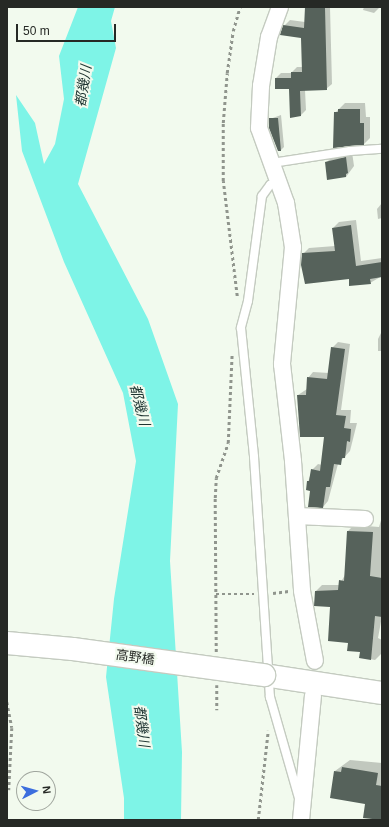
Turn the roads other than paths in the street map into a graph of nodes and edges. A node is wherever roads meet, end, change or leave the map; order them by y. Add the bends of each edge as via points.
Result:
1 (280, 7) edge
2 (382, 149) edge
3 (272, 163) junction
4 (279, 182) junction
5 (298, 516) junction
6 (365, 519) dead end
7 (7, 643) edge
8 (315, 661) dead end
9 (266, 675) junction
10 (382, 693) edge
11 (313, 696) dead end
12 (302, 813) edge

1 - 3 street via 269,37 259,128
2 - 3 lane via 350,151
3 - 4 street
4 - 5 street via 286,203 293,246 282,364
4 - 9 lane via 270,185 262,196 248,300 241,328 256,479
5 - 6 street
5 - 8 street via 302,591
7 - 9 street, 高野橋, bridge via 73,649
9 - 10 street, 高野橋
9 - 12 lane
11 - 12 street

